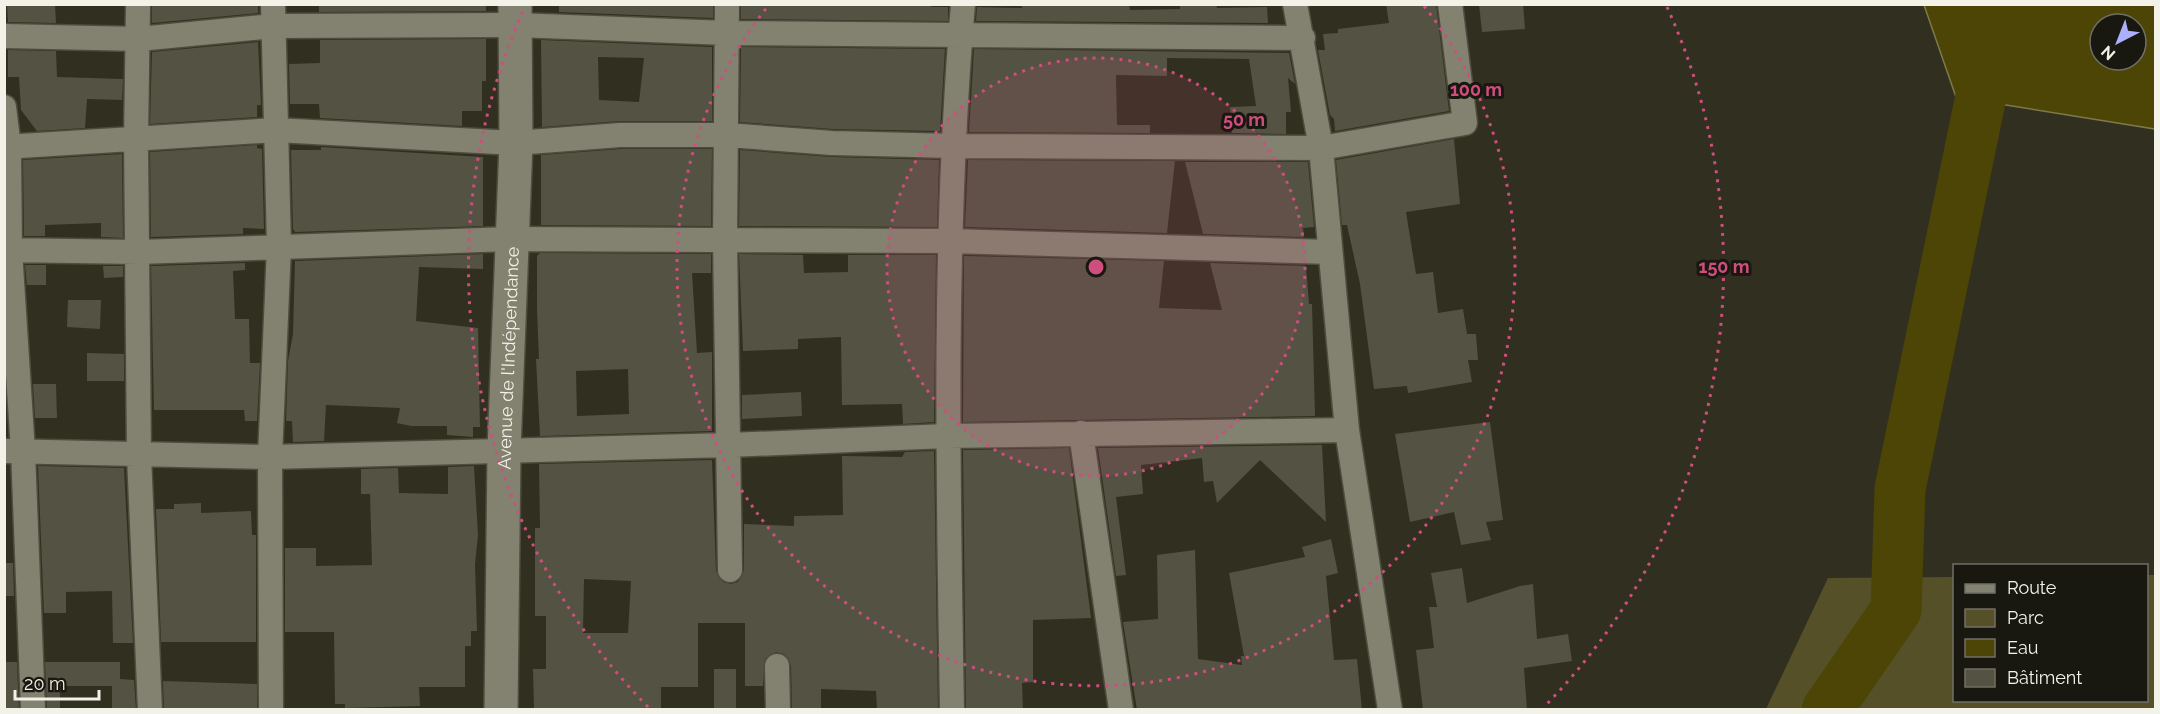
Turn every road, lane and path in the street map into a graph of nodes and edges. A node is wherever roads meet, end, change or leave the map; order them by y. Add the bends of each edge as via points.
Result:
1 (138, 4) edge
2 (727, 4) edge
3 (963, 4) edge
4 (1295, 4) edge
5 (1450, 4) edge
6 (273, 15) edge
7 (516, 15) edge
8 (728, 33) junction
9 (960, 33) junction
10 (4, 36) edge
11 (1303, 38) junction
12 (139, 39) junction
13 (4, 107) edge
14 (276, 130) junction
15 (727, 135) junction
16 (136, 140) junction
17 (516, 143) junction
18 (955, 146) junction
19 (7, 147) edge
20 (1321, 148) junction
21 (513, 239) junction
22 (725, 240) junction
23 (951, 241) junction
24 (279, 247) junction
25 (7, 250) edge
26 (139, 252) junction
27 (1330, 252) junction
28 (1347, 430) junction
29 (1081, 434) junction
30 (947, 436) junction
31 (729, 445) junction
32 (504, 450) junction
33 (14, 451) edge
34 (139, 456) junction
35 (270, 457) junction
36 (730, 570) dead end
37 (777, 666) dead end
38 (33, 710) edge
39 (150, 710) edge
40 (271, 710) edge
41 (501, 710) edge
42 (778, 710) edge
43 (952, 710) edge
44 (1121, 710) edge
45 (1390, 710) edge

1 - 12 street
2 - 8 street
3 - 9 street
4 - 11 street
5 - 20 street via 1466,123
6 - 7 street
6 - 12 street
6 - 14 street
7 - 8 street
7 - 17 main road, Avenue de l'Indépendance
8 - 9 street
8 - 15 street
9 - 11 street
9 - 18 street
10 - 12 street
11 - 20 street
12 - 16 street
13 - 19 street
14 - 16 street
14 - 17 street
14 - 24 street
15 - 17 street via 620,135
15 - 18 street
15 - 22 street
16 - 19 street
16 - 26 street
17 - 21 main road, Avenue de l'Indépendance
18 - 20 street
18 - 23 street
19 - 25 street
20 - 27 street
21 - 22 street
21 - 24 street
21 - 32 main road, Avenue de l'Indépendance
22 - 23 street
22 - 31 street
23 - 27 street
23 - 30 street
24 - 26 street
24 - 35 street
25 - 26 street
25 - 33 street
26 - 34 street
27 - 28 street
28 - 29 street
28 - 45 street
29 - 30 street
29 - 44 street
30 - 31 street
30 - 43 street
31 - 32 street
31 - 36 street
32 - 35 street
32 - 41 main road, Avenue de l'Indépendance
33 - 34 street
33 - 38 street
34 - 35 street
34 - 39 street
35 - 40 street
37 - 42 street

